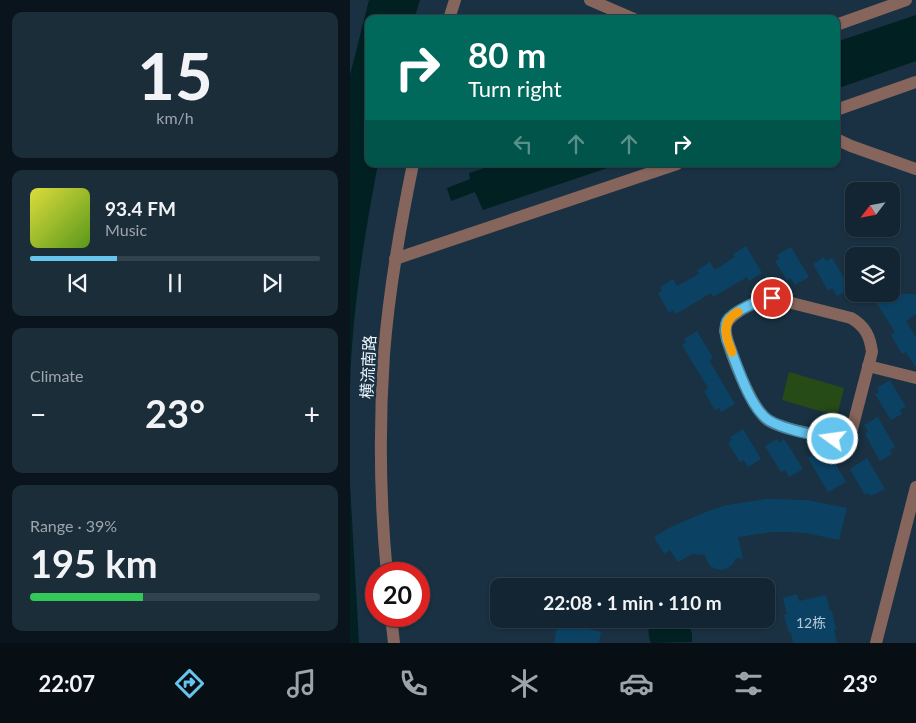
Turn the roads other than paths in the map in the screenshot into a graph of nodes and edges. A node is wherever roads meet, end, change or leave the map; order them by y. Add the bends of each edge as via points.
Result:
1 (455, 0) edge
2 (590, 0) edge
3 (906, 0) edge
4 (450, 15) edge
5 (625, 15) edge
6 (840, 24) edge
7 (916, 82) edge
8 (840, 109) edge
9 (840, 141) edge
10 (412, 167) edge
11 (668, 167) edge
12 (916, 169) edge
13 (395, 259) junction
14 (868, 366) junction
15 (916, 378) edge
16 (916, 487) edge
17 (386, 562) edge
18 (392, 627) edge
19 (394, 643) edge
20 (876, 643) edge

1 - 4 street
2 - 5 street
3 - 6 street
7 - 8 street
9 - 12 street
10 - 13 street, 横流南路
11 - 13 street
13 - 17 street, 横流南路 via 384,354 382,417
14 - 14 street via 852,429 844,437 833,439 777,425 763,416 753,403 727,340 727,321 734,314 772,298 851,318 867,331 871,341
14 - 15 street
16 - 20 street
18 - 19 street

